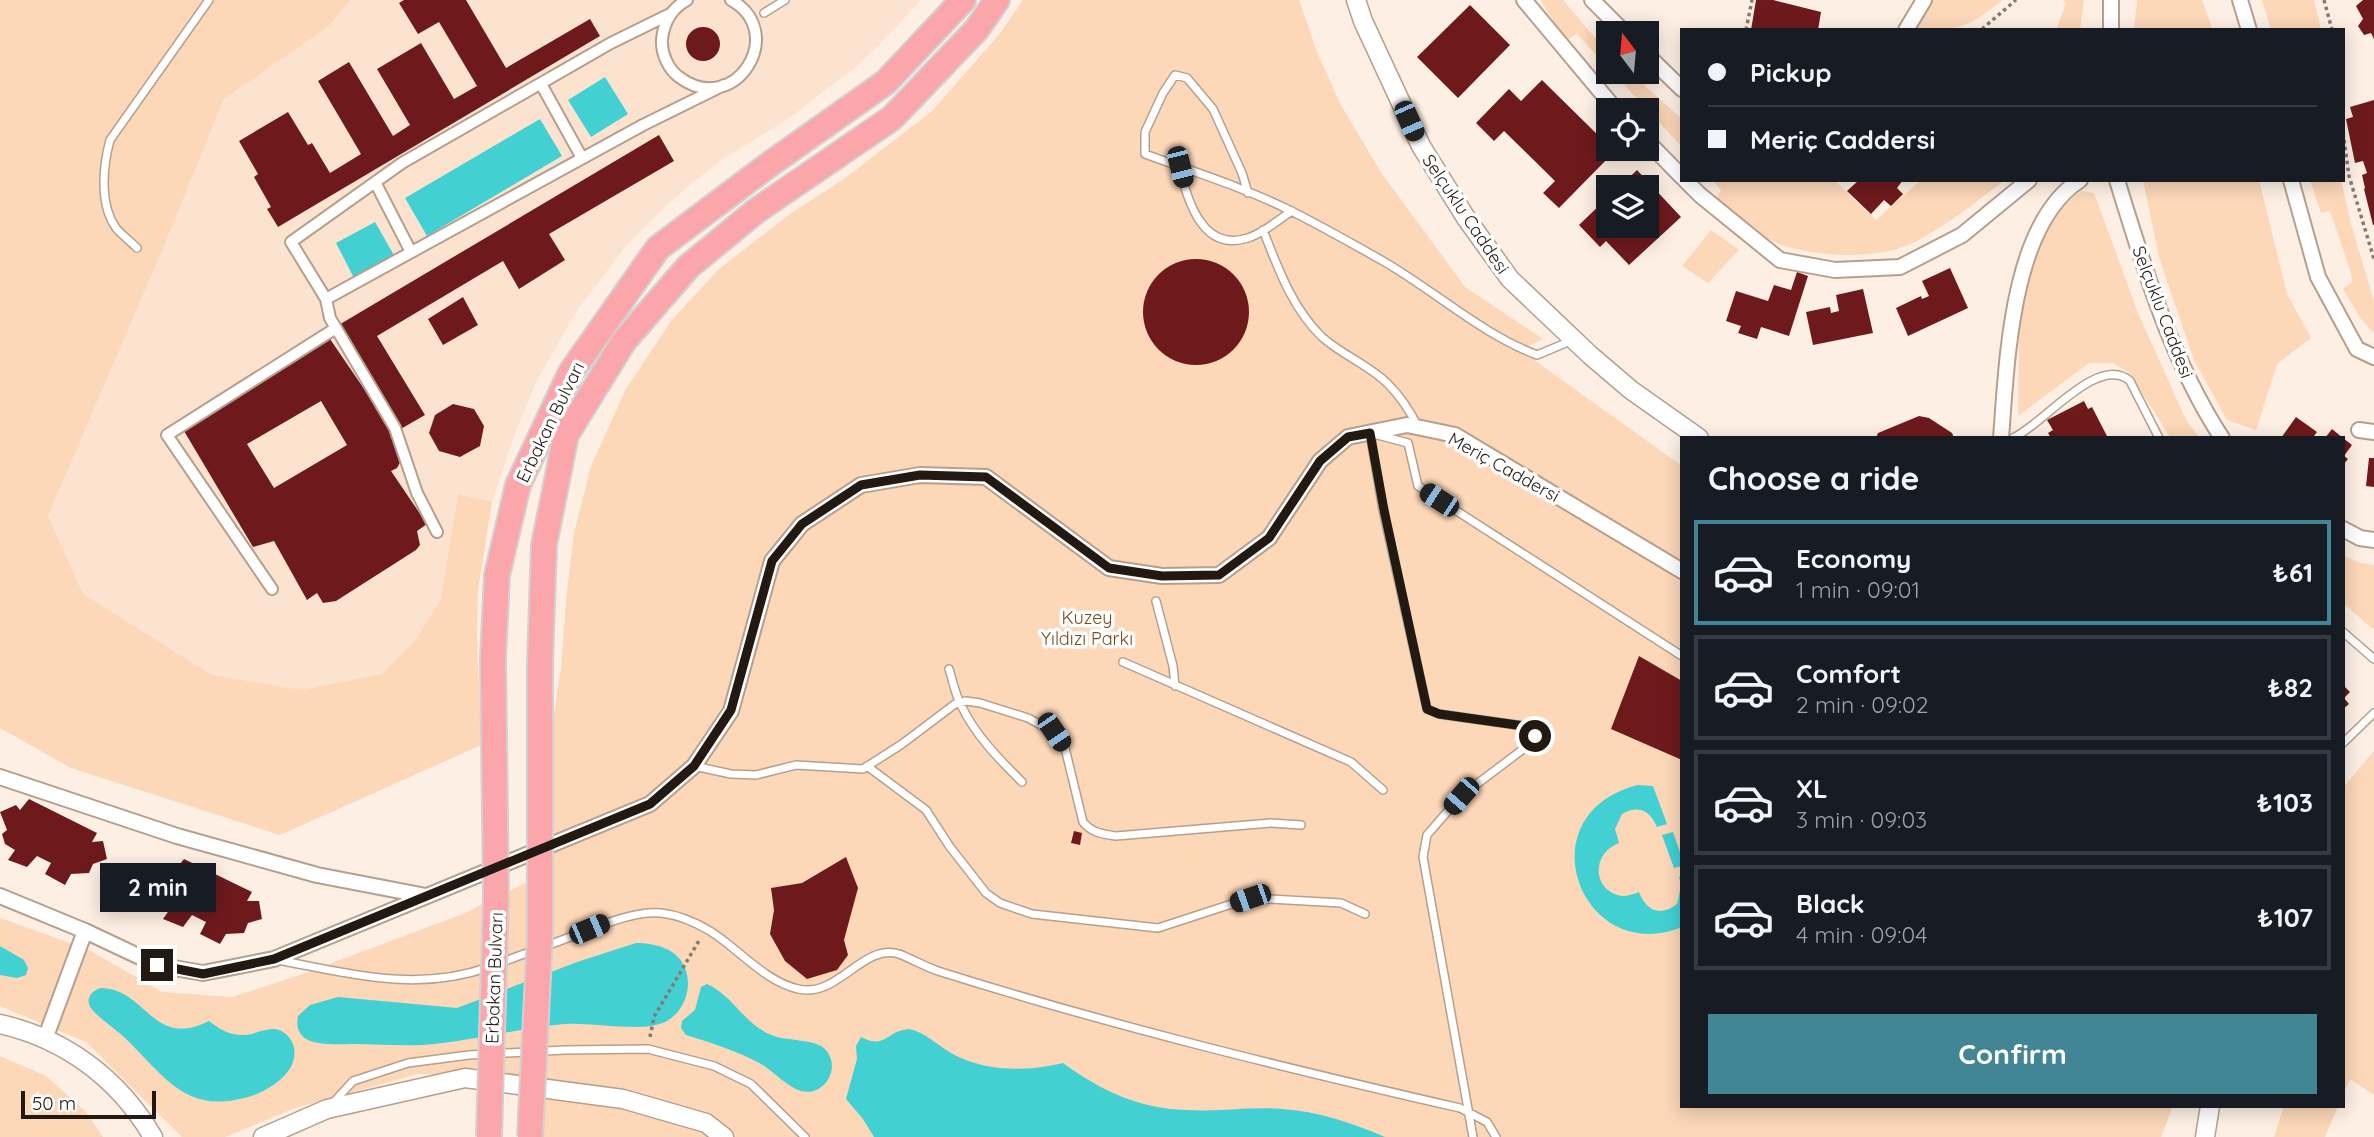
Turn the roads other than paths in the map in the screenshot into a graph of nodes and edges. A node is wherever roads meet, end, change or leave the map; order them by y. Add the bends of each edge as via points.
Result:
1 (209, 0) edge
2 (731, 0) edge
3 (785, 0) edge
4 (964, 0) edge
5 (997, 0) edge
6 (1356, 0) edge
7 (1524, 0) edge
8 (1592, 0) edge
9 (1924, 0) edge
10 (2111, 0) edge
11 (2240, 0) edge
12 (683, 1) edge
13 (764, 13) dead end
14 (670, 14) junction
15 (1613, 21) edge
16 (1907, 28) edge
17 (2111, 28) edge
18 (2248, 28) edge
19 (1659, 67) edge
20 (541, 84) junction
21 (724, 86) junction
22 (1680, 87) edge
23 (1606, 98) edge
24 (1659, 154) edge
25 (583, 158) junction
26 (1180, 167) junction
27 (1680, 176) edge
28 (375, 182) junction
29 (1686, 182) edge
30 (2027, 182) edge
31 (2077, 182) edge
32 (2118, 182) edge
33 (2292, 182) edge
34 (1248, 193) junction
35 (1292, 211) junction
36 (1263, 230) junction
37 (137, 248) dead end
38 (411, 253) junction
39 (326, 299) junction
40 (336, 328) junction
41 (1574, 340) junction
42 (2374, 357) edge
43 (1418, 427) junction
44 (2359, 430) dead end
45 (2374, 432) edge
46 (1370, 433) junction
47 (1696, 436) edge
48 (2001, 436) edge
49 (2017, 436) edge
50 (2159, 436) edge
51 (2221, 436) edge
52 (2345, 530) edge
53 (437, 532) dead end
54 (2374, 540) edge
55 (1680, 570) edge
56 (272, 589) dead end
57 (1156, 601) dead end
58 (2345, 634) edge
59 (1680, 655) edge
60 (2374, 659) edge
61 (1123, 662) dead end
62 (949, 669) dead end
63 (1175, 686) junction
64 (959, 703) junction
65 (2374, 713) edge
66 (2345, 741) edge
67 (694, 766) junction
68 (867, 766) junction
69 (0, 777) edge
70 (1022, 782) dead end
71 (1383, 790) dead end
72 (1301, 825) dead end
73 (0, 896) edge
74 (426, 897) junction
75 (1365, 914) dead end
76 (85, 931) junction
77 (274, 959) junction
78 (0, 1024) edge
79 (45, 1039) junction
80 (2210, 1108) edge
81 (327, 1109) junction
82 (1469, 1113) junction
83 (153, 1137) edge
84 (263, 1137) edge
85 (489, 1137) edge
86 (530, 1137) edge
87 (724, 1137) edge
88 (805, 1137) edge
89 (1473, 1137) edge
90 (1496, 1137) edge
91 (2205, 1137) edge

1 - 37 lane via 110,140 104,164 107,204 116,227
2 - 21 street via 748,15 756,44 745,71
3 - 13 lane
4 - 85 highway, Erbakan Bulvarı, bridge via 886,82 658,248 571,372 518,485 497,575 493,658 496,896
5 - 86 highway, Erbakan Bulvarı, bridge via 977,29 892,118 757,211 688,267 624,341 566,435 544,545 540,935
6 - 41 street, Selçuklu Caddesi via 1439,177 1510,279
7 - 23 street
8 - 15 street
9 - 16 street
10 - 17 street
11 - 18 street
12 - 14 street
14 - 20 street
14 - 21 street via 662,45 675,74 704,88
19 - 22 street
20 - 25 street
20 - 28 street
21 - 25 street
24 - 27 street
25 - 38 street
26 - 34 lane
26 - 34 lane via 1145,154 1145,132 1175,75 1187,78 1213,109
26 - 36 lane via 1197,219 1209,232 1223,240 1244,239
28 - 38 street
28 - 39 street via 291,242
29 - 30 street via 1780,260 1835,270 1900,267 1962,235
31 - 48 street via 2051,210 2020,279 2010,329
32 - 51 street, Selçuklu Caddesi via 2145,274 2199,403
33 - 42 street via 2318,277 2357,349
34 - 35 lane
35 - 36 lane
35 - 41 lane via 1385,262 1508,343 1537,355
36 - 43 lane via 1297,308 1323,338 1386,382
38 - 39 street
39 - 40 street
40 - 53 street via 395,428 417,492
40 - 56 street via 167,435
41 - 47 street, Selçuklu Caddesi via 1631,390
43 - 46 street, Meriç Caddersi
43 - 55 street, Meriç Caddersi via 1455,435
44 - 45 street
46 - 59 lane via 1408,443 1418,486
46 - 67 street, Meriç Caddersi via 1348,437 1320,461 1269,538 1219,575 1162,576 1109,568 986,477 920,475 861,485 802,524 772,561 731,710
46 - 82 lane via 1427,709 1533,728 1535,736 1461,796 1427,835 1423,857
49 - 50 lane via 2090,380 2106,374 2130,381
52 - 54 street
57 - 63 lane
58 - 60 lane
61 - 63 lane
62 - 64 lane
63 - 71 lane via 1351,762
64 - 68 lane
64 - 70 lane via 995,755
64 - 72 lane via 980,703 1054,732 1065,748 1083,822 1098,834
65 - 66 lane
67 - 68 lane via 756,775 796,765
67 - 74 street, Meriç Caddersi via 650,804
68 - 75 lane via 926,810 986,893 1032,914 1158,928 1250,898 1341,903
69 - 74 street via 317,875
73 - 76 street, Meriç Caddersi
74 - 77 street, Meriç Caddersi
76 - 77 street, Meriç Caddersi via 157,965 203,974
76 - 79 street
77 - 82 lane via 392,981 431,979 472,973 609,921 658,913 706,929 776,981 799,989 829,986 883,952 898,954 1070,1010
78 - 79 street
79 - 83 street via 84,1060 113,1084
80 - 91 street
81 - 84 street
81 - 87 street via 465,1078 623,1098 706,1122
81 - 88 lane via 353,1082 408,1063 565,1049 648,1049 714,1066 751,1084
82 - 89 lane
82 - 90 lane via 1487,1122

